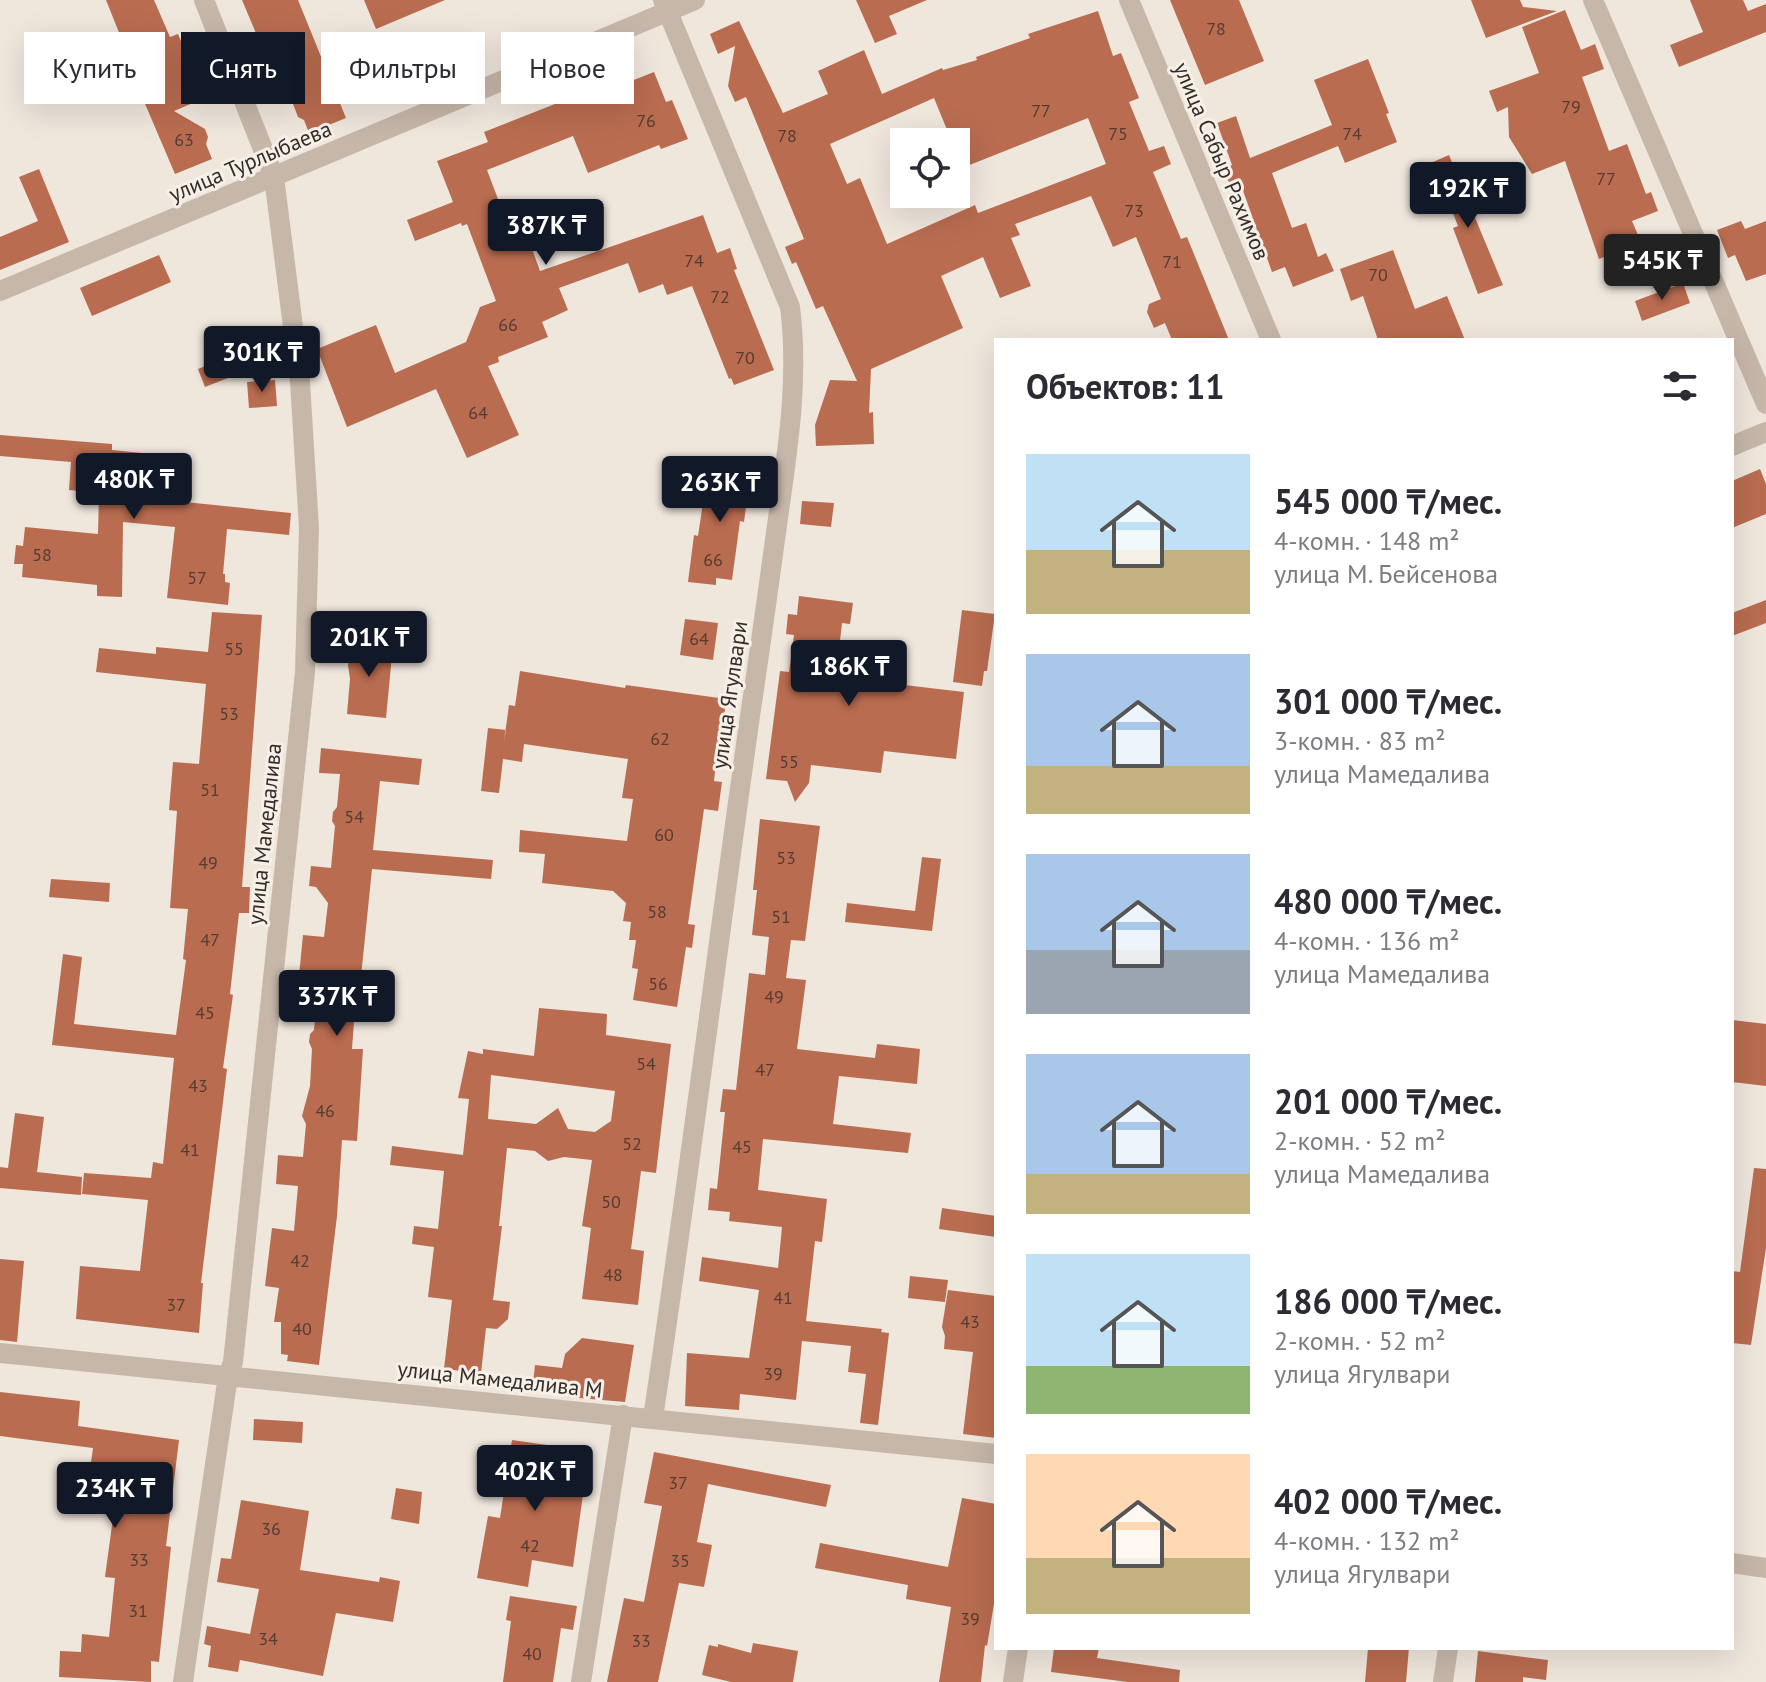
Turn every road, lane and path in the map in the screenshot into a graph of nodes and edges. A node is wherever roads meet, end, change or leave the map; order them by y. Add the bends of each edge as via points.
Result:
1 (204, 0) edge
2 (695, 0) edge
3 (1129, 0) edge
4 (1593, 0) edge
5 (666, 6) edge
6 (274, 177) junction
7 (0, 291) edge
8 (1270, 338) edge
9 (1766, 404) edge
10 (1766, 432) edge
11 (1734, 445) edge
12 (0, 1353) edge
13 (228, 1376) junction
14 (623, 1415) junction
15 (653, 1418) junction
16 (994, 1454) edge
17 (1734, 1563) edge
18 (1766, 1568) edge
19 (1018, 1650) edge
20 (1448, 1650) edge
21 (183, 1682) edge
22 (581, 1682) edge
23 (1013, 1682) edge
24 (1443, 1682) edge

1 - 6 street, улица Мамедалива
2 - 5 street, улица Турлыбаева
3 - 8 street, улица Сабыр Рахимов
4 - 9 street
5 - 6 street, улица Турлыбаева
5 - 15 street, улица Ягулвари via 790,307 794,387
6 - 7 street, улица Турлыбаева
6 - 13 street, улица Мамедалива via 300,382 309,528 305,672
10 - 11 street
12 - 13 street, улица Мамедалива М
13 - 14 street, улица Мамедалива М
13 - 21 street, улица Мамедалива
14 - 15 street, улица Мамедалива М
14 - 22 street
15 - 16 street, улица Мамедалива М
17 - 18 street
19 - 23 street
20 - 24 street

